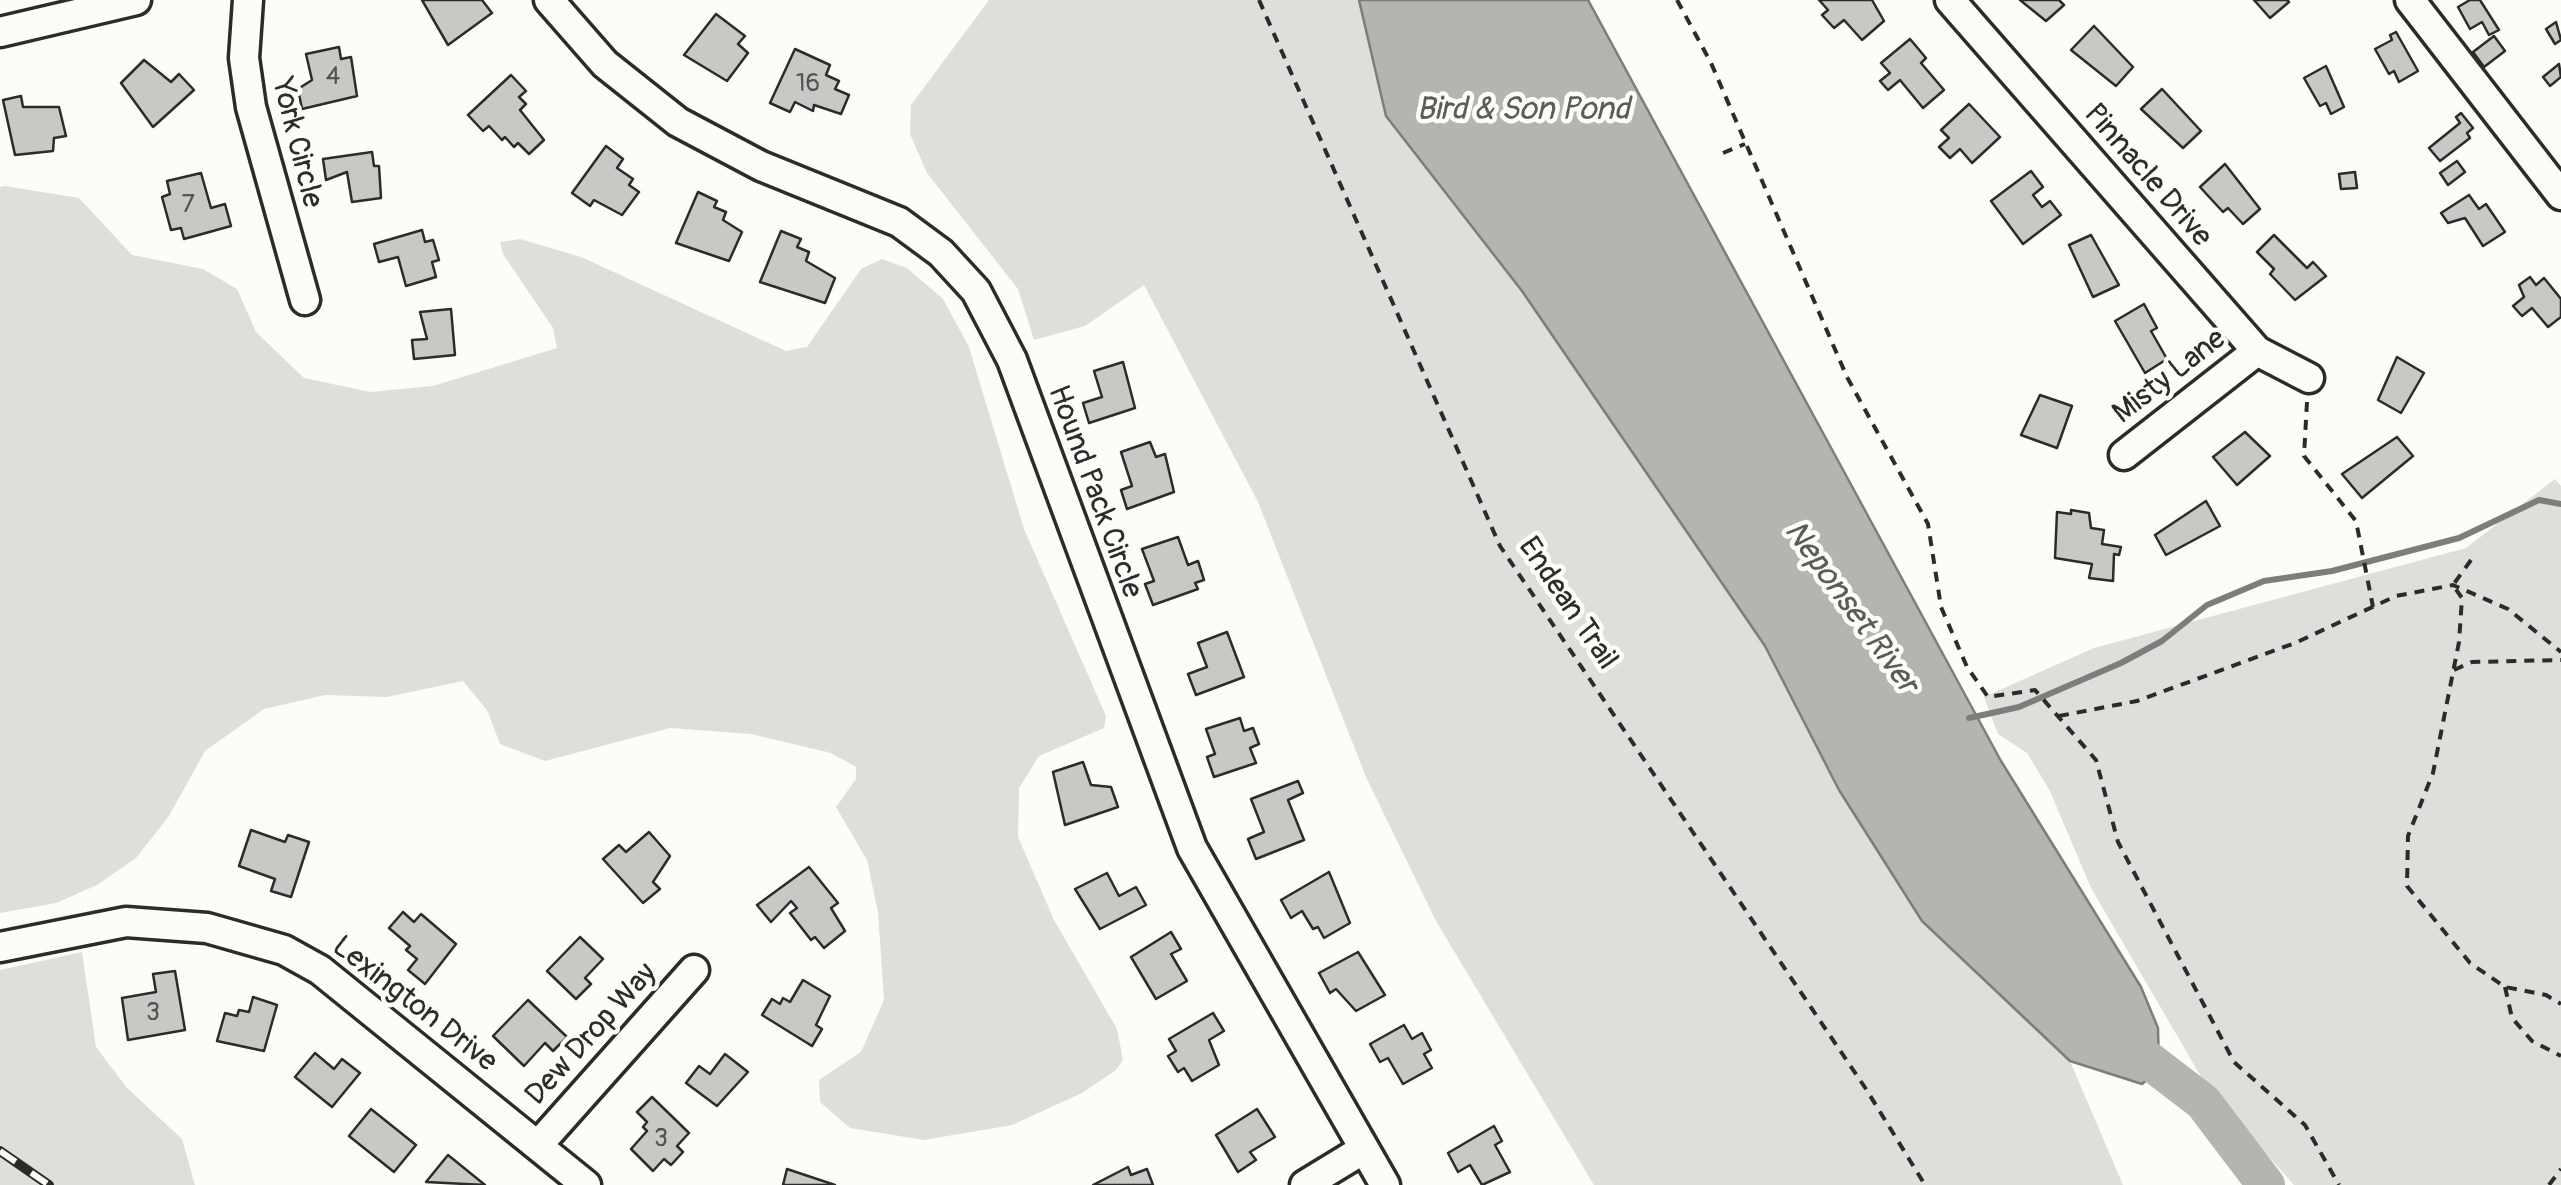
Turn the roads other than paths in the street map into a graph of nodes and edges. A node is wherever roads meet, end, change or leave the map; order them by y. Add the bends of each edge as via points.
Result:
1 (136, 0) edge
2 (248, 0) edge
3 (549, 0) edge
4 (1950, 0) edge
5 (2410, 0) edge
6 (0, 32) edge
7 (2561, 195) edge
8 (305, 300) dead end
9 (2257, 351) junction
10 (2309, 378) road end
11 (2124, 455) dead end
12 (0, 947) edge
13 (694, 970) dead end
14 (539, 1144) junction
15 (1364, 1149) junction
16 (586, 1185) edge
17 (1305, 1185) edge
18 (1385, 1185) edge

1 - 6 street
2 - 8 street, York Circle via 244,58 250,107
3 - 15 street, Hound Pack Circle via 605,64 678,122 761,166 899,222 976,291 1003,336 1192,848
4 - 9 street, Pinnacle Drive
5 - 7 street
9 - 10 street, Pinnacle Drive
9 - 11 street, Misty Lane
12 - 14 street, Lexington Drive via 153,922 207,928 284,950 320,970
13 - 14 street, Dew Drop Way
14 - 16 street, Lexington Drive
15 - 17 street
15 - 18 street, Hound Pack Circle

